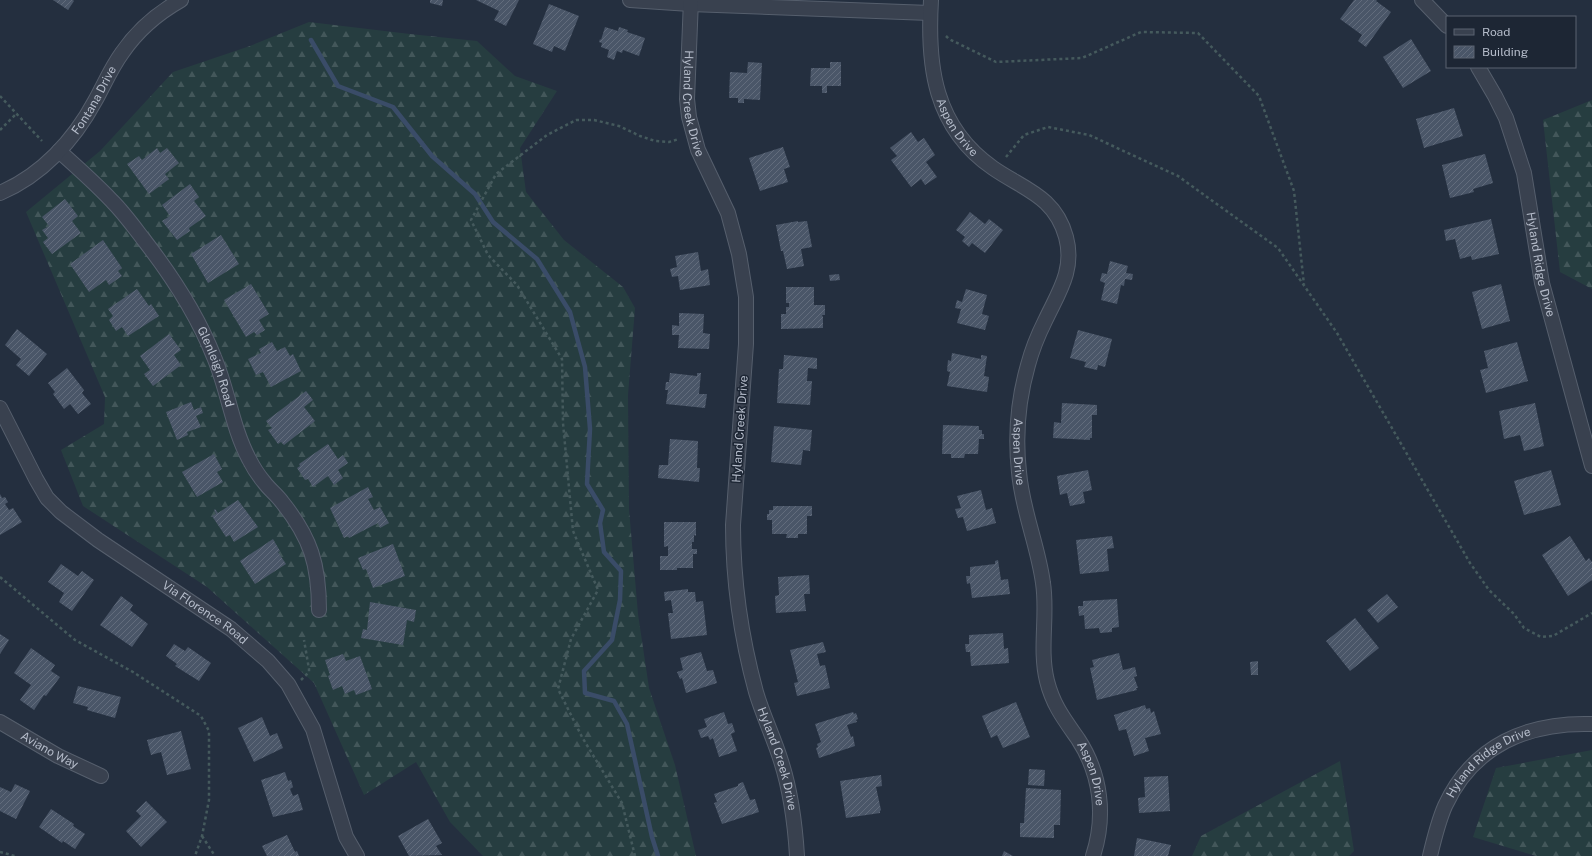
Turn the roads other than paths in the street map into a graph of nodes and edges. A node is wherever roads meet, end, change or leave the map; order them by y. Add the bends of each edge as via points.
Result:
1 (181, 0) edge
2 (630, 0) edge
3 (1422, 0) edge
4 (691, 2) edge
5 (931, 7) edge
6 (1446, 25) edge
7 (1479, 68) edge
8 (59, 151) junction
9 (0, 192) edge
10 (0, 408) edge
11 (1592, 466) edge
12 (319, 610) dead end
13 (0, 722) edge
14 (1592, 724) edge
15 (101, 776) dead end
16 (357, 856) edge
17 (797, 856) edge
18 (1093, 856) edge
19 (1430, 856) edge

1 - 8 street, Fontana Drive via 148,24 130,42 114,65 84,120
2 - 4 street
3 - 6 street
4 - 5 street
4 - 17 street, Hyland Creek Drive via 687,99 689,117 698,150 728,213 739,254 746,297 746,344 733,525 738,607 756,693 788,785 795,824
5 - 18 street, Aspen Drive via 932,71 944,111 954,128 978,156 1042,199 1058,219 1066,238 1068,255 1065,280 1036,342 1022,387 1017,455 1023,497 1040,559 1044,586 1046,679 1058,712 1086,752 1098,786 1100,821
7 - 11 street, Hyland Ridge Drive via 1506,118 1524,173 1542,283
8 - 9 street, Fontana Drive via 26,178
8 - 12 street, Glenleigh Road via 118,207 189,305 214,356 239,438 263,482 281,500 301,527 312,552 319,586
10 - 16 street, Via Florence Road via 36,480 47,498 61,512 98,540 231,629 268,661 288,684 313,729 346,837
13 - 15 street, Aviano Way via 58,756
14 - 19 street, Hyland Ridge Drive via 1572,723 1532,730 1513,737 1481,758 1455,787 1445,806

